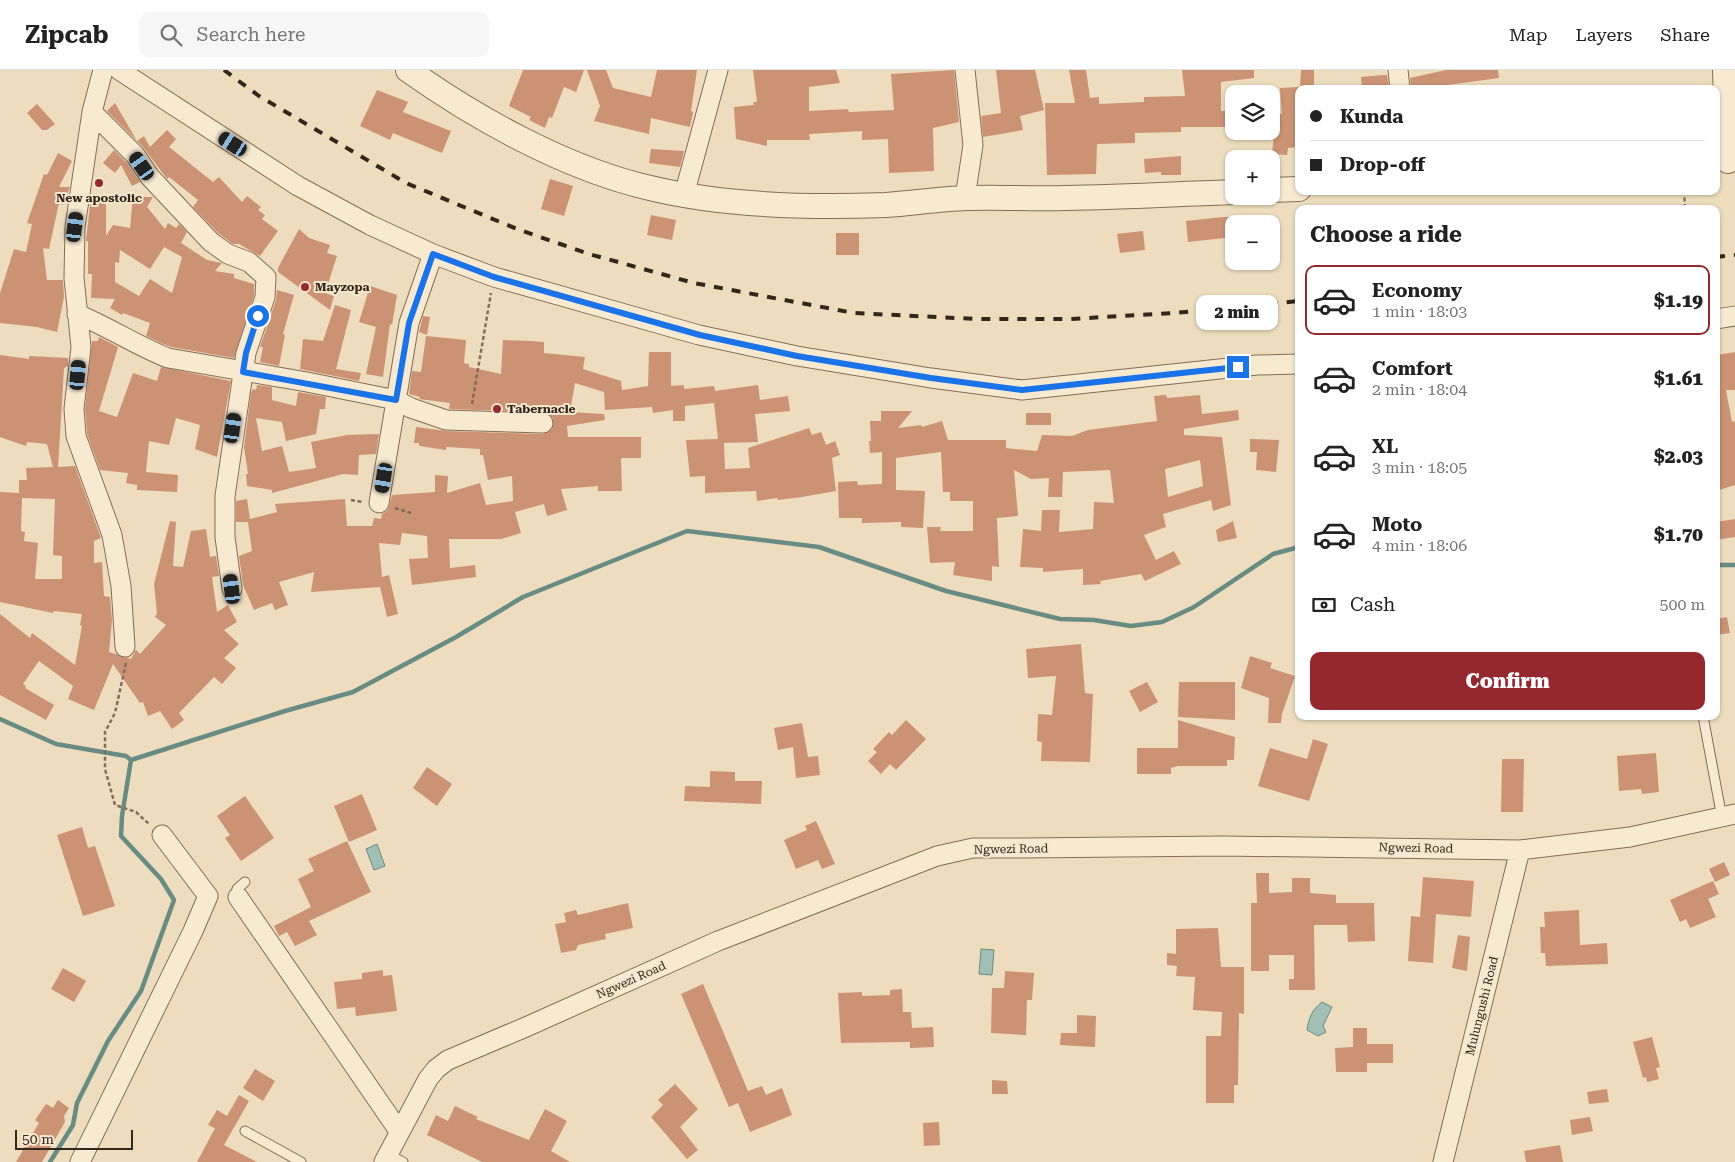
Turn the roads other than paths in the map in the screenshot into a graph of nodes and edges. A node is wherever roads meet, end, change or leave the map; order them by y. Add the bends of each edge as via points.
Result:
1 (102, 70) edge
2 (119, 70) edge
3 (408, 70) edge
4 (718, 70) edge
5 (965, 70) edge
6 (1398, 70) edge
7 (1725, 70) edge
8 (1400, 85) edge
9 (92, 112) junction
10 (1729, 162) edge
11 (1295, 189) edge
12 (1280, 190) edge
13 (1225, 192) edge
14 (684, 195) junction
15 (965, 198) junction
16 (433, 254) junction
17 (76, 314) junction
18 (1735, 316) edge
19 (1720, 318) edge
20 (1295, 364) edge
21 (243, 372) junction
22 (396, 400) junction
23 (543, 423) dead end
24 (379, 503) dead end
25 (232, 589) dead end
26 (125, 646) road end
27 (1704, 720) edge
28 (1728, 816) edge
29 (162, 835) dead end
30 (1520, 850) junction
31 (241, 890) dead end
32 (245, 1131) dead end
33 (399, 1131) junction
34 (392, 1159) edge
35 (80, 1162) edge
36 (301, 1162) edge
37 (1443, 1162) edge

1 - 9 street
2 - 16 street via 298,186
3 - 14 street via 457,104 539,146 602,174
4 - 14 street
5 - 15 street via 973,146
6 - 8 street
7 - 10 street
9 - 17 street via 75,227
9 - 21 street via 129,148 150,177 211,242 228,254 249,262 266,277 265,297
11 - 12 street
13 - 15 street
14 - 15 street via 813,205 885,205
16 - 20 street via 494,277 700,335 816,359 1022,390 1258,365
16 - 22 street via 409,323
17 - 21 street via 168,358
17 - 26 street via 80,347 74,410 76,436 112,535 121,586
18 - 19 street
21 - 22 street
21 - 25 street via 225,496 225,536
22 - 23 street via 446,420
22 - 24 street
27 - 28 lane
28 - 30 street, Ngwezi Road via 1630,837
29 - 35 street via 208,896
30 - 33 street, Ngwezi Road via 1224,846 973,848 937,856 718,941 448,1060 436,1068
30 - 37 street, Mulungushi Road
31 - 33 street
32 - 36 lane
33 - 34 street, Ngwezi Road

